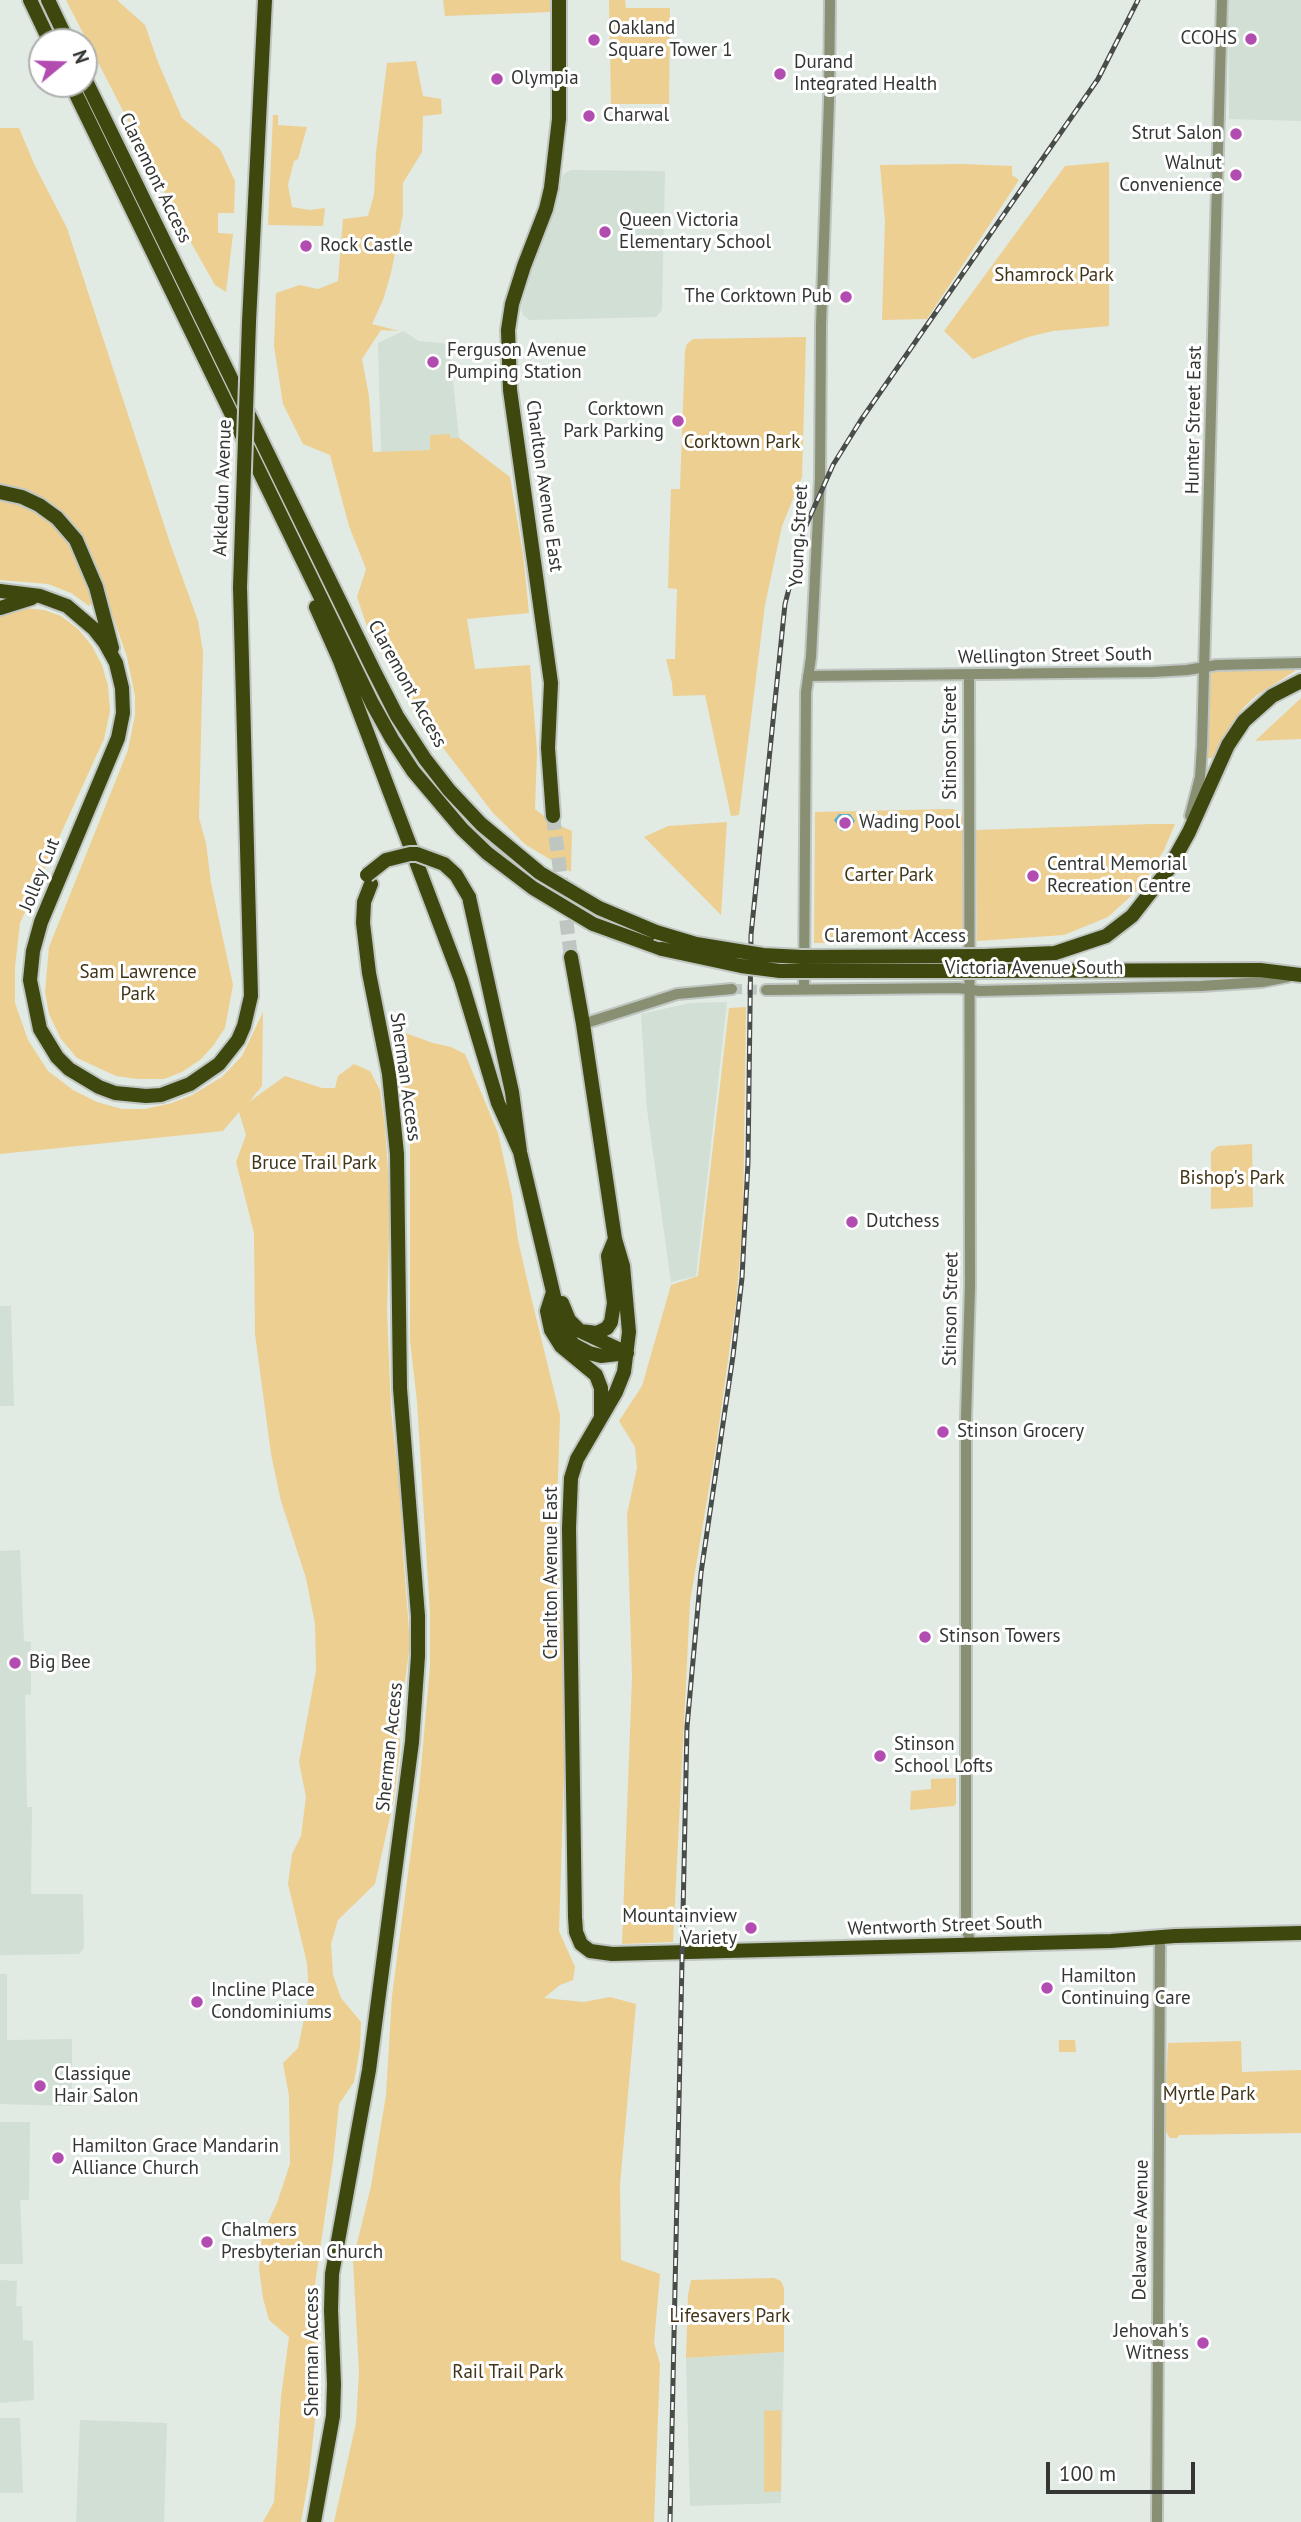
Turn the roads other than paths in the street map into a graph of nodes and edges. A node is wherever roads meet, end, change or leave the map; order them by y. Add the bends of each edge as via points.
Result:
1 (30, 0) edge
2 (48, 0) edge
3 (265, 0) edge
4 (559, 0) edge
5 (830, 0) edge
6 (1222, 0) edge
7 (43, 28) edge
8 (61, 28) edge
9 (78, 98) edge
10 (94, 98) edge
11 (0, 492) edge
12 (281, 514) junction
13 (0, 591) edge
14 (40, 596) junction
15 (0, 608) edge
16 (116, 663) junction
17 (1301, 663) edge
18 (1202, 667) junction
19 (969, 675) junction
20 (808, 676) junction
21 (1301, 681) edge
22 (552, 816) tunnel mouth
23 (1185, 839) junction
24 (571, 957) tunnel mouth
25 (1298, 976) edge
26 (251, 978) joint
27 (732, 989) tunnel mouth
28 (804, 989) junction
29 (766, 990) tunnel mouth
30 (970, 990) junction
31 (583, 1024) junction
32 (520, 1152) junction
33 (615, 1239) junction
34 (553, 1290) junction
35 (580, 1331) junction
36 (627, 1353) junction
37 (601, 1415) junction
38 (1301, 1933) edge
39 (1160, 1939) junction
40 (971, 1944) junction
41 (590, 1951) joint
42 (314, 2522) edge
43 (1157, 2522) edge

1 - 7 main road
2 - 8 main road
3 - 26 main road, Arkledun Avenue, bridge via 240,587
4 - 22 main road, Charlton Avenue East via 559,119 551,188 512,304 508,349 551,683
5 - 20 street, Young Street via 819,492
6 - 18 street, Hunter Street East
9 - 12 main road, Claremont Access
10 - 23 main road, Claremont Access, bridge via 397,716 449,790 481,824 540,873 599,908 656,932 763,955 1055,953 1106,936 1132,916 1168,870
11 - 16 main road via 39,505 76,540 105,616
12 - 25 main road, Claremont Access, bridge via 379,715 437,802 487,853 552,902 593,924 662,949 780,971 1261,970
12 - 32 main road via 461,980 498,1103
13 - 14 main road, Jolley Cut
14 - 15 main road
14 - 16 main road, Jolley Cut via 58,601 86,620
16 - 26 main road, Jolley Cut via 123,713 118,738 33,951 30,980 40,1029 57,1058 84,1079 115,1093 162,1095 205,1075 230,1053 244,1026
17 - 18 street, Wellington Street South
18 - 19 street, Wellington Street South
18 - 23 street, Hunter Street East via 1200,777
19 - 20 street, Wellington Street South
19 - 30 street, Stinson Street
20 - 28 street, Young Street
21 - 23 main road, Claremont Access via 1272,696 1244,722 1228,745
24 - 31 main road, Charlton Avenue East
25 - 30 street, Victoria Avenue South via 1201,986
27 - 31 street via 677,994
28 - 29 street, Victoria Avenue South
28 - 30 street, Victoria Avenue South
30 - 40 street, Stinson Street via 966,1927
31 - 33 main road, Charlton Avenue East
32 - 34 main road, Sherman Access
32 - 42 main road, Sherman Access via 512,1092 465,899 442,874 420,865 392,867 369,879 363,912 397,1154 400,1388 418,1656 412,1742 369,2070 332,2274 333,2416
33 - 35 main road via 608,1256 614,1303 611,1322 597,1333
33 - 36 main road, Charlton Avenue East via 629,1310
34 - 35 main road, Sherman Access
34 - 36 main road, Sherman Access via 562,1330 574,1345 601,1356
34 - 37 main road via 547,1311 551,1330 561,1346 596,1375
35 - 36 main road
36 - 37 main road, Charlton Avenue East via 616,1392
37 - 41 main road, Charlton Avenue East via 571,1478 569,1528 575,1917 576,1933
38 - 39 main road, Wentworth Street South
39 - 40 main road, Wentworth Street South
39 - 43 street, Delaware Avenue
40 - 41 main road, Wentworth Street South

